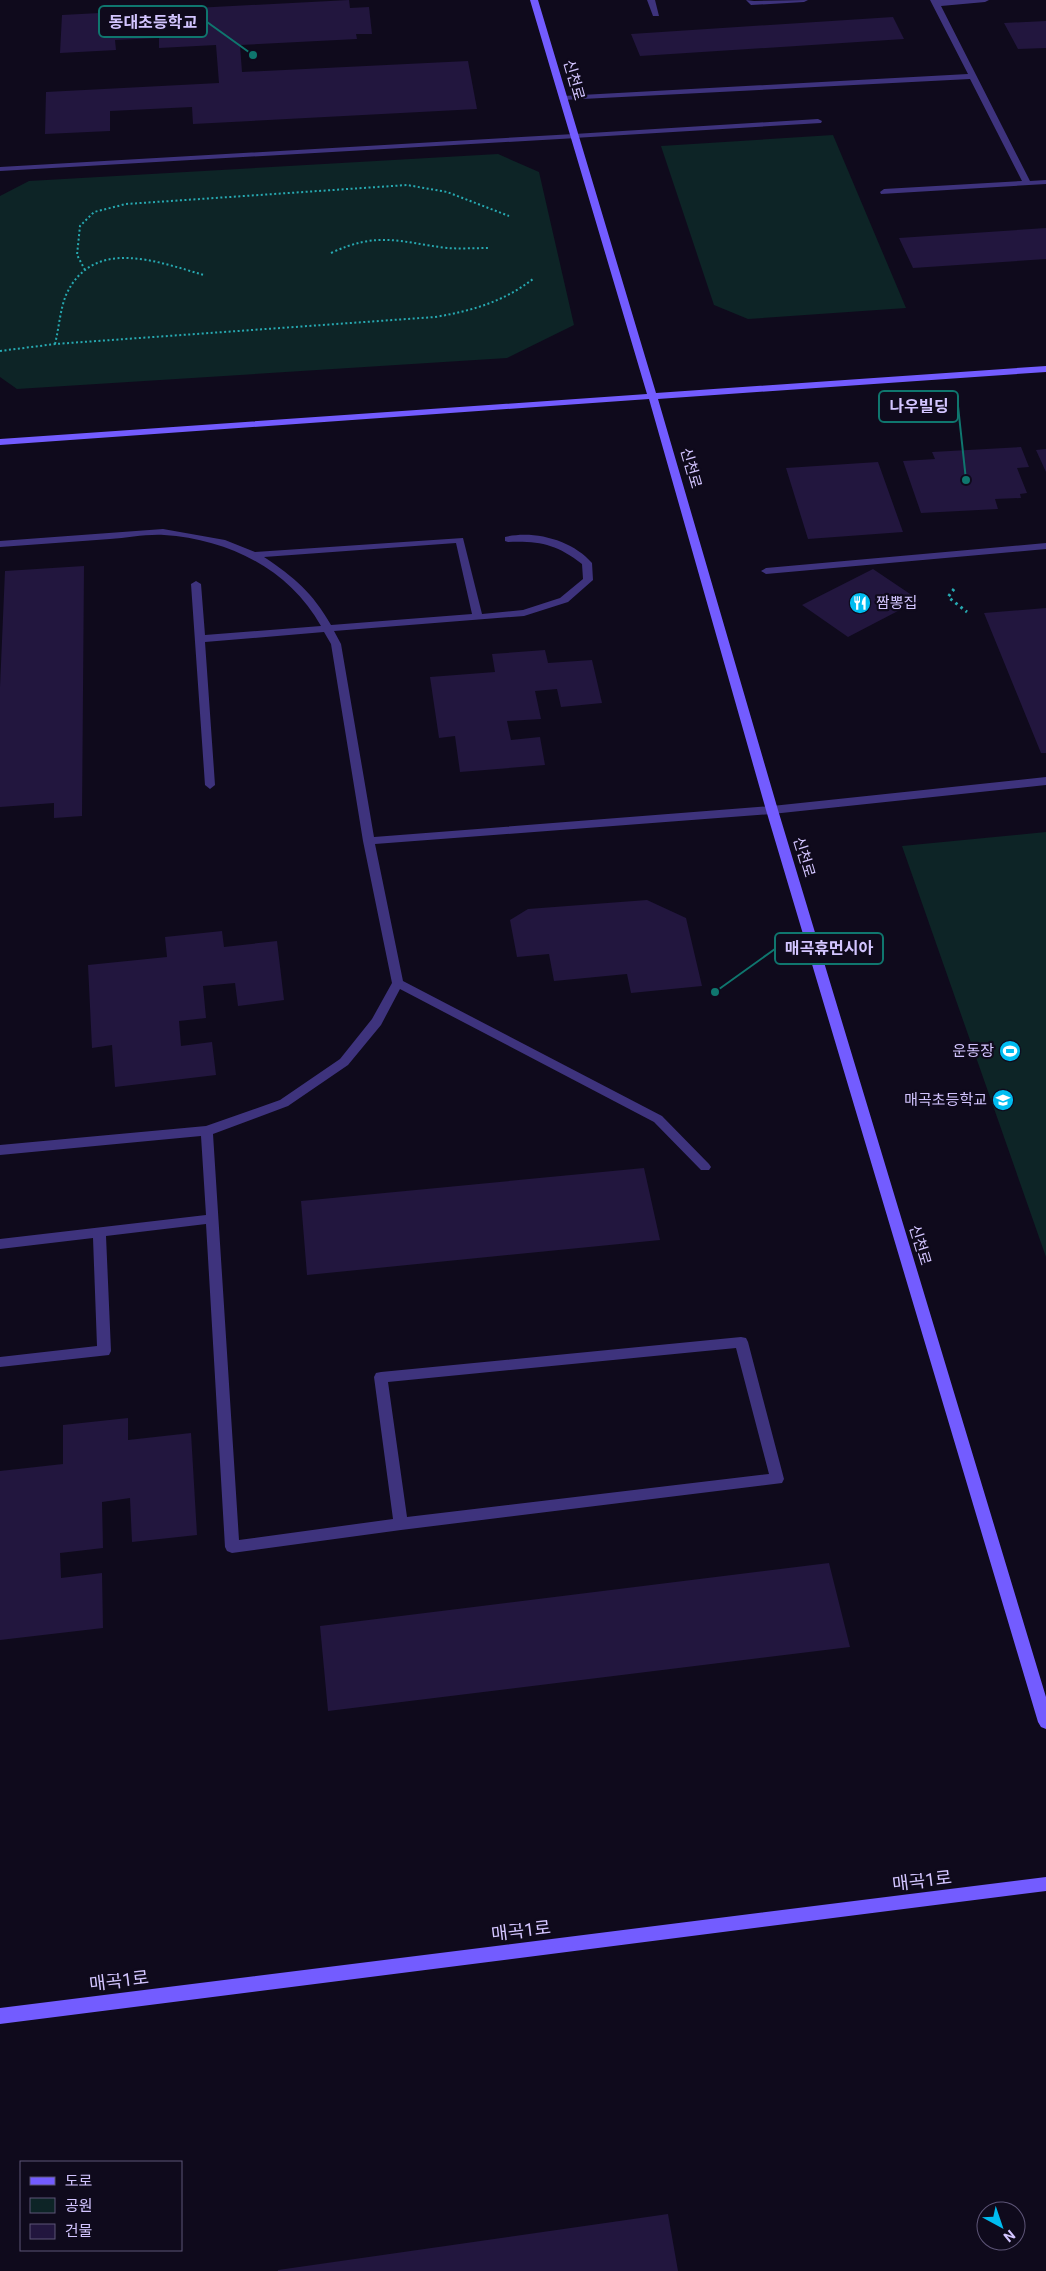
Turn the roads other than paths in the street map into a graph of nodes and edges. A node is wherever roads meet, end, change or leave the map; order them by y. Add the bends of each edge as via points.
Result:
1 (534, 0) edge
2 (651, 0) edge
3 (660, 0) edge
4 (750, 0) edge
5 (804, 0) edge
6 (985, 0) edge
7 (935, 2) edge
8 (656, 14) dead end
9 (973, 76) junction
10 (563, 98) junction
11 (818, 121) dead end
12 (574, 136) junction
13 (0, 169) edge
14 (1046, 182) edge
15 (1027, 183) junction
16 (884, 192) dead end
17 (1046, 369) edge
18 (653, 396) junction
19 (0, 442) edge
20 (508, 539) dead end
21 (0, 544) edge
22 (1046, 546) edge
23 (254, 555) junction
24 (766, 571) dead end
25 (196, 584) dead end
26 (478, 617) junction
27 (329, 628) junction
28 (199, 639) junction
29 (1046, 781) edge
30 (210, 785) dead end
31 (772, 810) junction
32 (369, 841) junction
33 (398, 983) junction
34 (206, 1131) junction
35 (0, 1150) edge
36 (705, 1167) dead end
37 (210, 1219) junction
38 (99, 1233) junction
39 (0, 1244) edge
40 (0, 1362) edge
41 (400, 1524) junction
42 (1046, 1722) edge
43 (1046, 1884) edge
44 (0, 2016) edge

1 - 10 street, 신천로
2 - 3 street
2 - 8 street
4 - 5 street via 751,3
6 - 7 street
7 - 9 street
9 - 10 street
9 - 15 street
10 - 12 street, 신천로
11 - 12 street
12 - 13 street
12 - 18 street, 신천로
14 - 15 street
15 - 16 street
17 - 18 street
18 - 19 street
18 - 31 street, 신천로
20 - 26 street via 539,538 568,547 587,563 588,580 564,600 524,613
21 - 23 street via 163,532 225,543
22 - 24 street
23 - 26 street via 460,540
23 - 27 street via 291,580 315,606
25 - 28 street
26 - 27 street
27 - 28 street
27 - 32 street via 336,644
28 - 30 street
29 - 31 street
31 - 32 street
31 - 42 street, 신천로
32 - 33 street
33 - 34 street via 377,1022 344,1062 284,1104
33 - 36 street via 658,1119
34 - 35 street
34 - 37 street
37 - 38 street
37 - 41 street via 232,1547
38 - 39 street
38 - 40 street via 104,1351
41 - 41 street via 381,1377 741,1342 777,1479
43 - 44 street, 매곡1로

